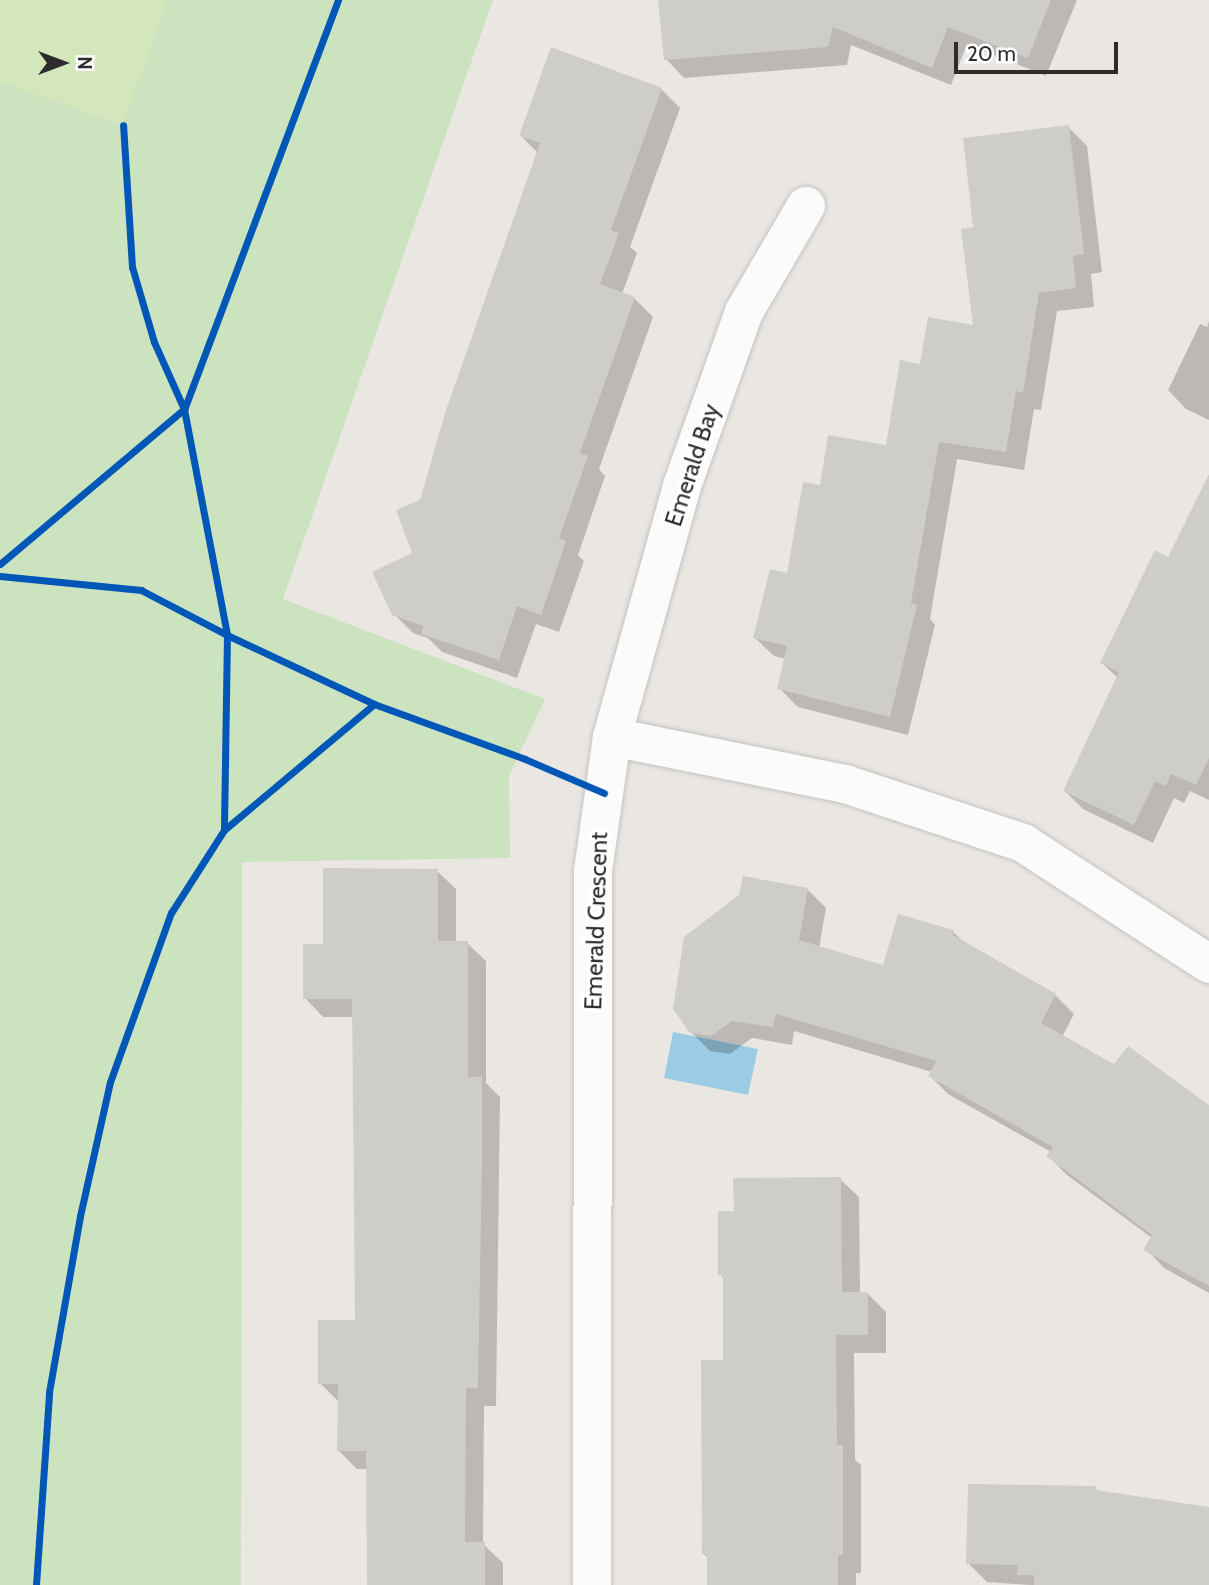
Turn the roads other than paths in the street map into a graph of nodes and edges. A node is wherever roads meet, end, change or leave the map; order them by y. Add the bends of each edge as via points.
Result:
1 (806, 206) dead end
2 (612, 737) junction
3 (1209, 964) edge
4 (592, 1585) edge

1 - 2 street, Emerald Bay via 744,312 682,486
2 - 3 street via 845,783 1023,844
2 - 4 street, Emerald Crescent via 593,871

